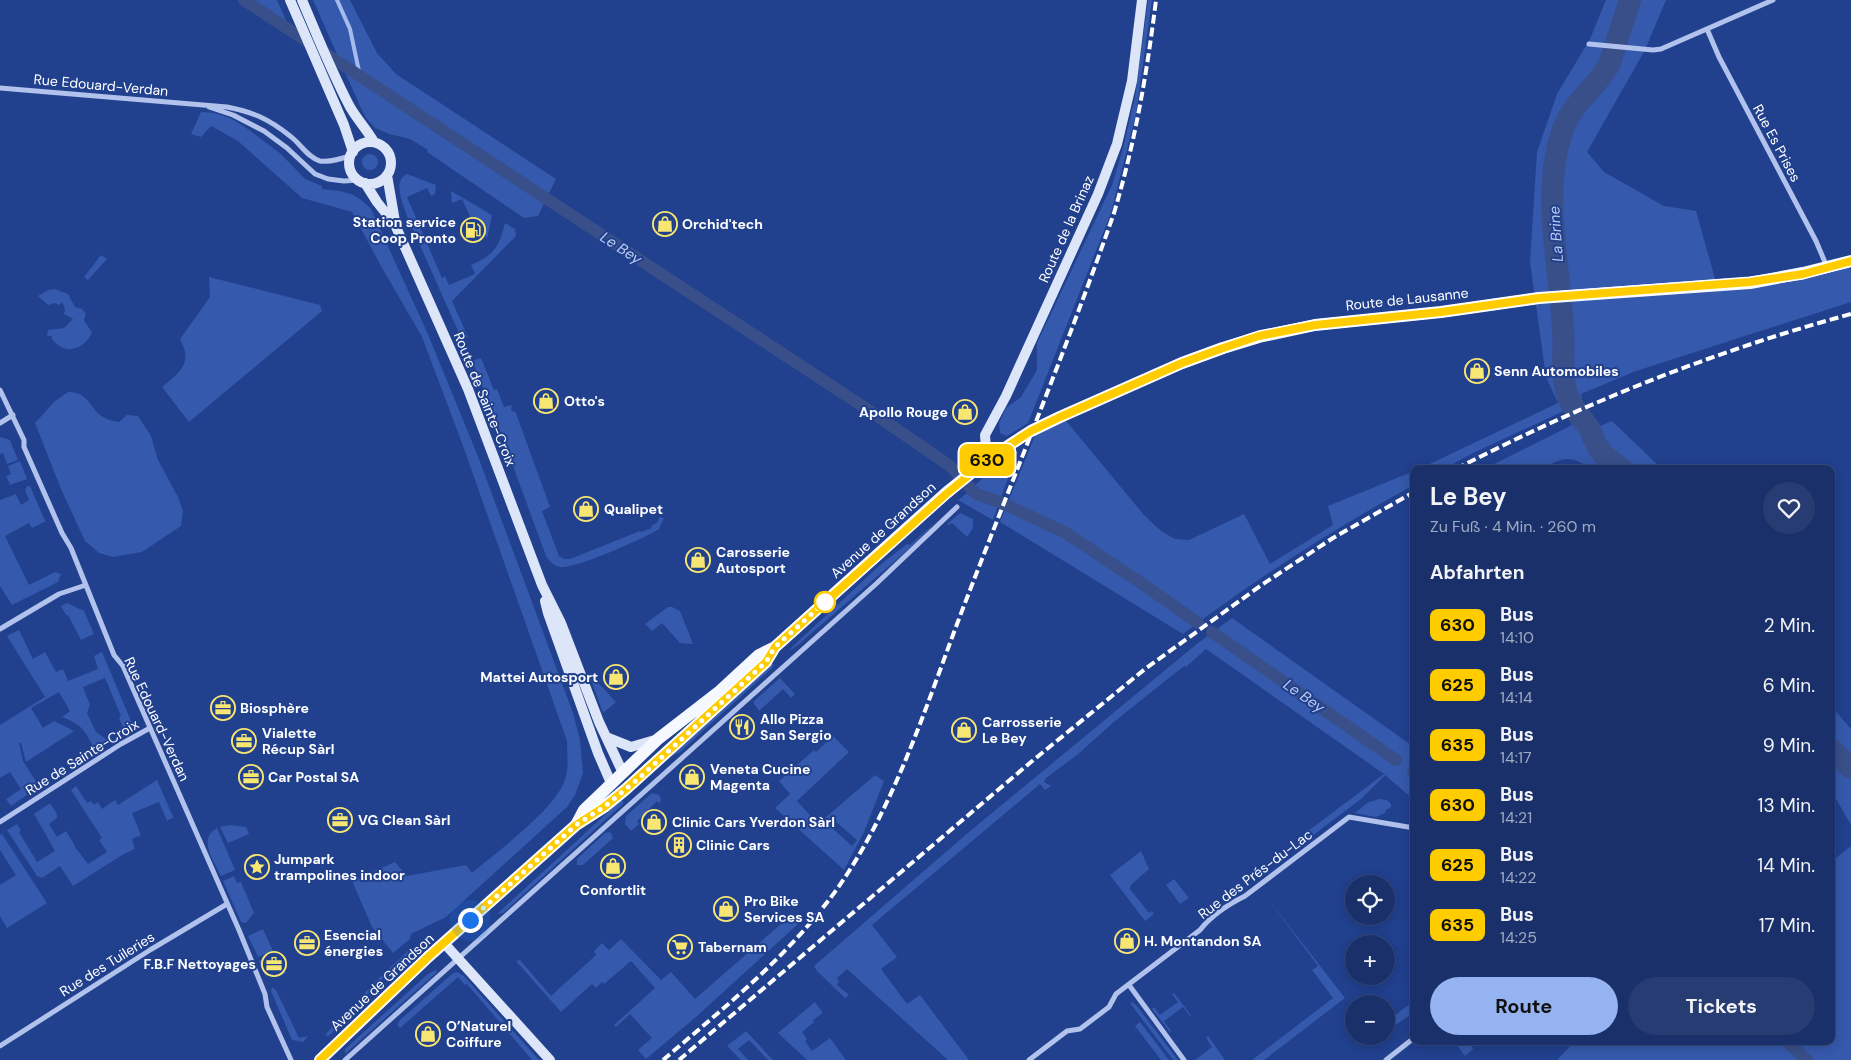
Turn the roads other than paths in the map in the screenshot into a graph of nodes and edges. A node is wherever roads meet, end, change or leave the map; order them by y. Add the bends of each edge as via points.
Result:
1 (290, 0) edge
2 (302, 0) edge
3 (1142, 0) edge
4 (1773, 0) edge
5 (1707, 29) junction
6 (1589, 44) dead end
7 (0, 88) edge
8 (199, 104) junction
9 (374, 142) junction
10 (352, 154) junction
11 (387, 175) junction
12 (362, 181) junction
13 (396, 227) junction
14 (1851, 261) edge
15 (1827, 268) junction
16 (0, 390) edge
17 (12, 415) junction
18 (0, 423) edge
19 (991, 457) junction
20 (957, 507) dead end
21 (86, 585) junction
22 (542, 585) junction
23 (0, 629) edge
24 (775, 647) junction
25 (150, 728) junction
26 (606, 738) junction
27 (658, 739) junction
28 (623, 773) junction
29 (611, 783) junction
30 (626, 789) junction
31 (0, 822) edge
32 (576, 825) junction
33 (1410, 827) edge
34 (227, 904) junction
35 (444, 943) junction
36 (458, 958) junction
37 (1129, 985) junction
38 (1410, 1041) edge
39 (0, 1046) edge
40 (291, 1060) edge
41 (320, 1060) edge
42 (345, 1060) edge
43 (550, 1060) edge
44 (1029, 1060) edge
45 (1184, 1060) edge
46 (1386, 1060) edge

1 - 10 main road via 344,124
2 - 9 main road via 340,87
3 - 19 main road, Route de la Brinaz via 1132,81 1117,144 1006,396 985,435 986,449
4 - 5 street
5 - 6 street via 1661,49
5 - 15 street, Rue Es Prises
7 - 8 street, Rue Edouard-Verdan
8 - 10 street via 249,111 292,137 320,161 328,162
8 - 12 street via 233,115 264,131 323,178
9 - 10 main road via 360,145
9 - 11 main road via 383,146 390,156
10 - 12 main road via 351,169
11 - 12 main road via 377,182
11 - 13 main road, Route de Sainte-Croix
12 - 13 main road, Route de Sainte-Croix
13 - 22 main road, Route de Sainte-Croix via 468,389
14 - 15 main road, Route de Lausanne
15 - 19 main road, Route de Lausanne via 1717,286 1539,298 1315,325 1259,336 1182,363 1060,417
16 - 17 street, Rue Edouard-Verdan
17 - 18 street
17 - 21 street, Rue Edouard-Verdan
19 - 24 main road, Avenue de Grandson
20 - 36 street via 876,584
21 - 23 street via 59,594
21 - 25 street, Rue Edouard-Verdan via 114,654 123,666
22 - 26 main road, Route de Sainte-Croix via 561,623
22 - 29 main road, Route de Sainte-Croix via 550,619
24 - 27 main road, Avenue de Grandson via 759,655
24 - 30 main road, Avenue de Grandson via 766,662
25 - 31 street, Rue de Sainte-Croix
25 - 34 street, Rue Edouard-Verdan
26 - 27 main road via 630,747
26 - 28 main road, Route de Sainte-Croix
27 - 28 main road, Avenue de Grandson
28 - 29 main road, Avenue de Grandson
28 - 30 main road
29 - 30 main road
29 - 32 main road, Avenue de Grandson via 584,810
30 - 32 main road, Avenue de Grandson
32 - 35 main road, Avenue de Grandson
33 - 37 street, Rue des Prés-du-Lac via 1349,817 1205,923
34 - 39 street, Rue des Tuileries
34 - 40 street, Rue Edouard-Verdan via 265,994 266,1007
35 - 36 main road
35 - 41 main road, Avenue de Grandson
36 - 42 street
36 - 43 main road
37 - 44 street, Rue des Prés-du-Lac via 1116,994 1109,1007 1080,1029 1067,1031
37 - 45 street
38 - 46 street

